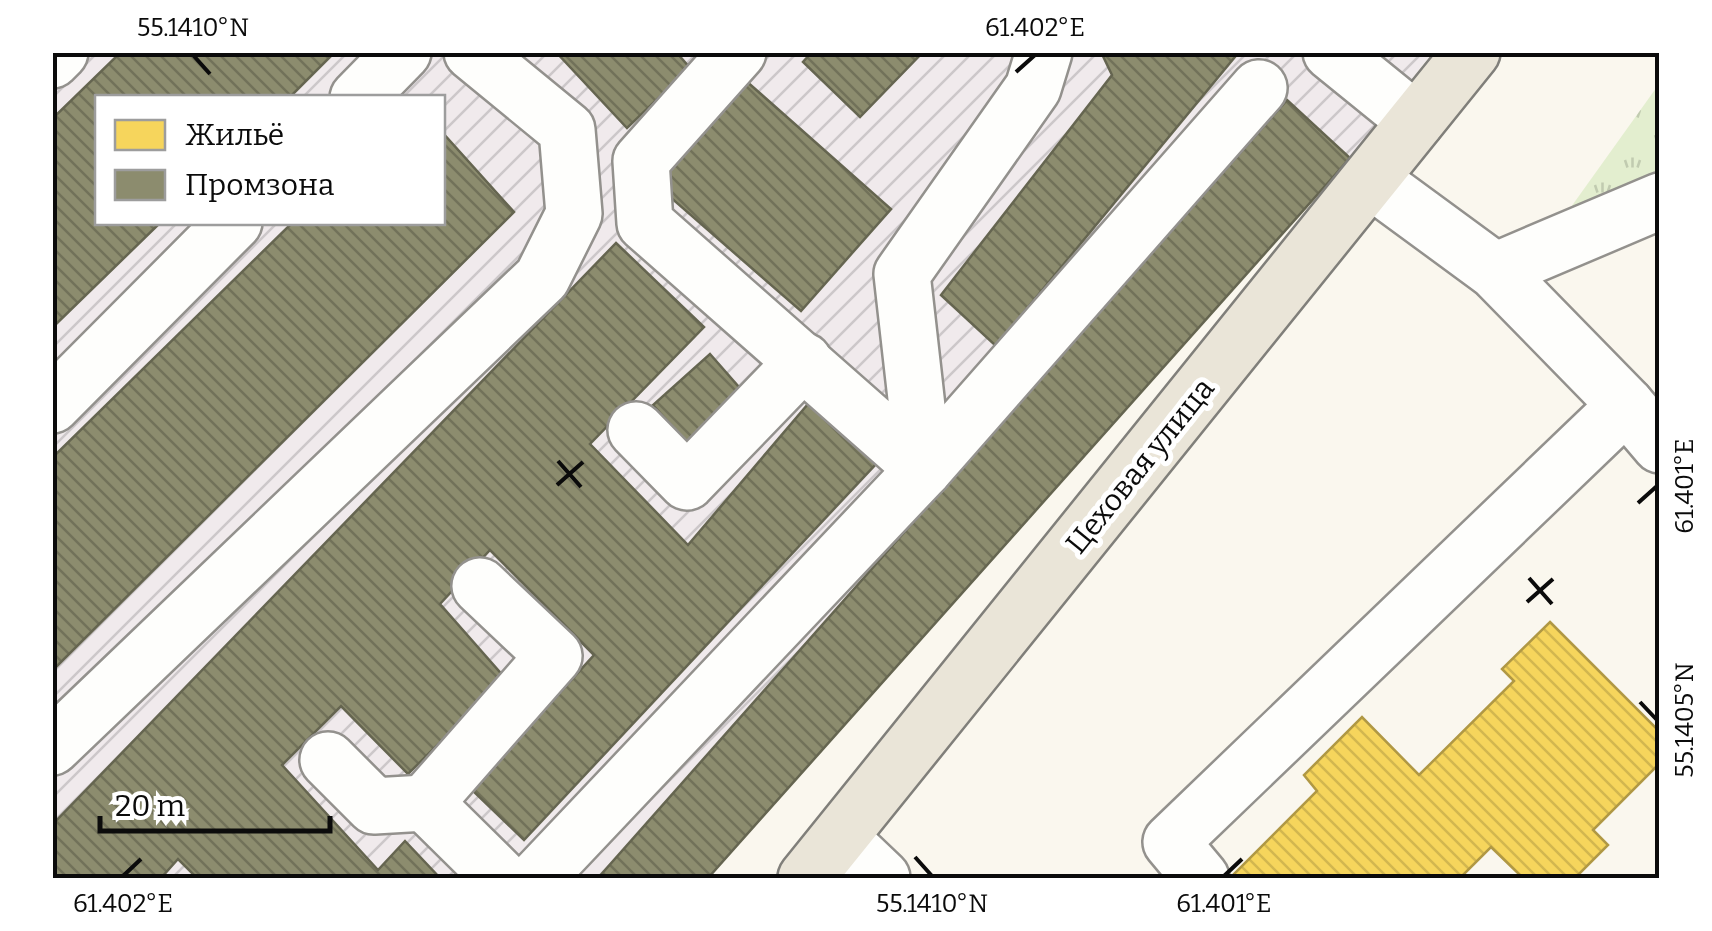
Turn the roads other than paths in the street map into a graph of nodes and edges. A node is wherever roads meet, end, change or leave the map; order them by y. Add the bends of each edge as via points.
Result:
1 (60, 52) edge
2 (403, 52) edge
3 (472, 52) edge
4 (1044, 52) edge
5 (1331, 52) edge
6 (1472, 52) edge
7 (726, 56) edge
8 (52, 60) edge
9 (1260, 88) dead end
10 (361, 95) edge
11 (1416, 122) junction
12 (1371, 180) junction
13 (1660, 201) edge
14 (231, 225) edge
15 (1495, 271) junction
16 (804, 362) junction
17 (52, 405) edge
18 (1643, 425) edge
19 (636, 430) dead end
20 (924, 469) junction
21 (480, 586) dead end
22 (52, 747) edge
23 (328, 760) dead end
24 (425, 803) junction
25 (840, 838) junction
26 (502, 878) edge
27 (536, 878) edge
28 (806, 878) edge
29 (882, 878) edge
30 (1201, 878) edge

1 - 8 lane
2 - 10 lane
3 - 22 lane via 567,130 574,214 542,278
4 - 20 lane via 1033,88 902,274
5 - 11 lane
6 - 11 main road, Цеховая улица
7 - 16 lane via 642,161 645,223
9 - 20 lane
11 - 12 main road, Цеховая улица
12 - 15 lane
12 - 25 main road, Цеховая улица
13 - 15 lane
14 - 17 lane
15 - 18 lane
16 - 19 lane via 687,482
16 - 20 lane
18 - 30 lane via 1171,842
20 - 27 lane
21 - 24 lane via 554,656
23 - 24 lane via 374,806
24 - 26 lane
25 - 28 main road, Цеховая улица
25 - 29 lane

